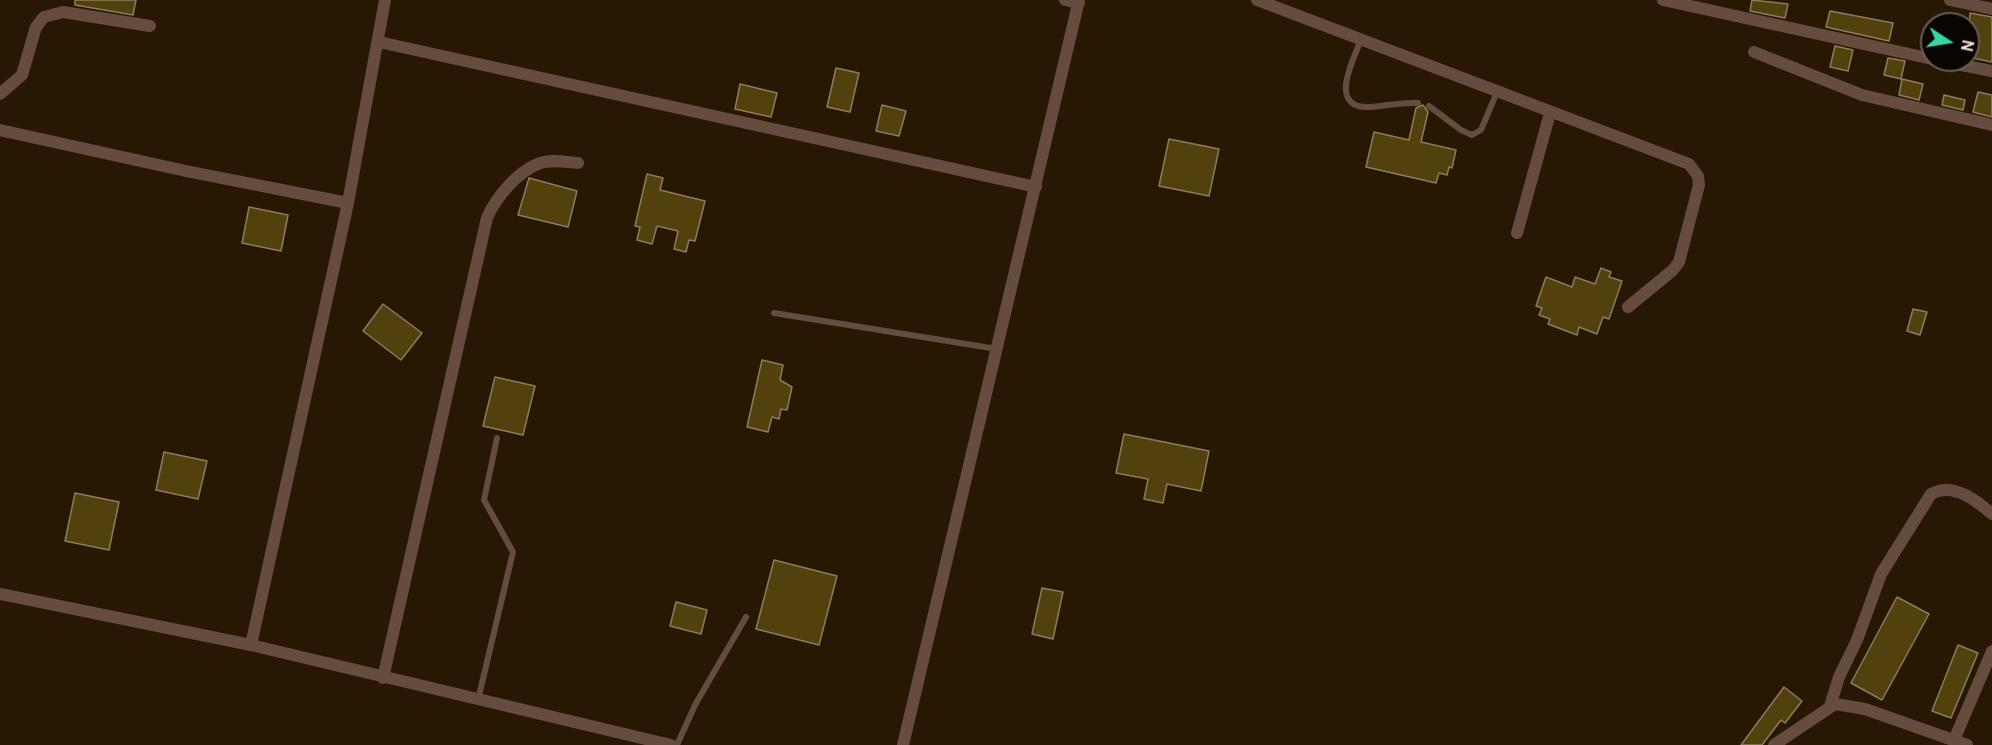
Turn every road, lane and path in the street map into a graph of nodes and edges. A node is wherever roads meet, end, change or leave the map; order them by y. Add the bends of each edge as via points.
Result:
1 (385, 0) edge
2 (1065, 0) edge
3 (1257, 0) edge
4 (1663, 0) edge
5 (1950, 0) edge
6 (1079, 2) edge
7 (1992, 9) edge
8 (150, 26) dead end
9 (1361, 40) junction
10 (379, 42) junction
11 (1754, 52) dead end
12 (1920, 57) edge
13 (1497, 92) junction
14 (0, 94) edge
15 (1418, 103) dead end
16 (1430, 106) dead end
17 (1550, 113) junction
18 (1992, 125) edge
19 (0, 130) edge
20 (578, 163) dead end
21 (1036, 187) junction
22 (348, 203) junction
23 (1517, 233) dead end
24 (1629, 307) dead end
25 (774, 313) dead end
26 (997, 350) junction
27 (496, 438) dead end
28 (1992, 514) edge
29 (0, 594) edge
30 (746, 617) dead end
31 (251, 645) junction
32 (1992, 651) edge
33 (383, 678) junction
34 (478, 701) junction
35 (1830, 706) junction
36 (1954, 740) junction
37 (671, 745) edge
38 (677, 745) edge
39 (903, 745) edge
40 (1774, 745) edge
41 (1967, 745) edge

1 - 10 street
2 - 6 street
3 - 9 street
4 - 12 street
5 - 7 street
6 - 21 street
8 - 14 street via 63,12 48,15 36,27 22,75
9 - 13 street
9 - 15 lane via 1344,83 1350,101 1369,107
10 - 21 street
10 - 22 street
11 - 18 street via 1862,95
13 - 16 lane via 1483,126 1472,135
13 - 17 street
17 - 23 street
17 - 24 street via 1689,164 1698,176 1679,262
19 - 22 street
20 - 33 street via 552,161 534,166 500,195 487,218
21 - 26 street
22 - 31 street
25 - 26 lane
26 - 39 street
27 - 34 lane via 484,505 513,552
28 - 35 street via 1956,491 1939,490 1931,494 1881,574
29 - 31 street
30 - 38 lane
31 - 33 street
32 - 36 street
33 - 34 street
34 - 37 street
35 - 36 street via 1865,709
35 - 40 street
36 - 41 street

